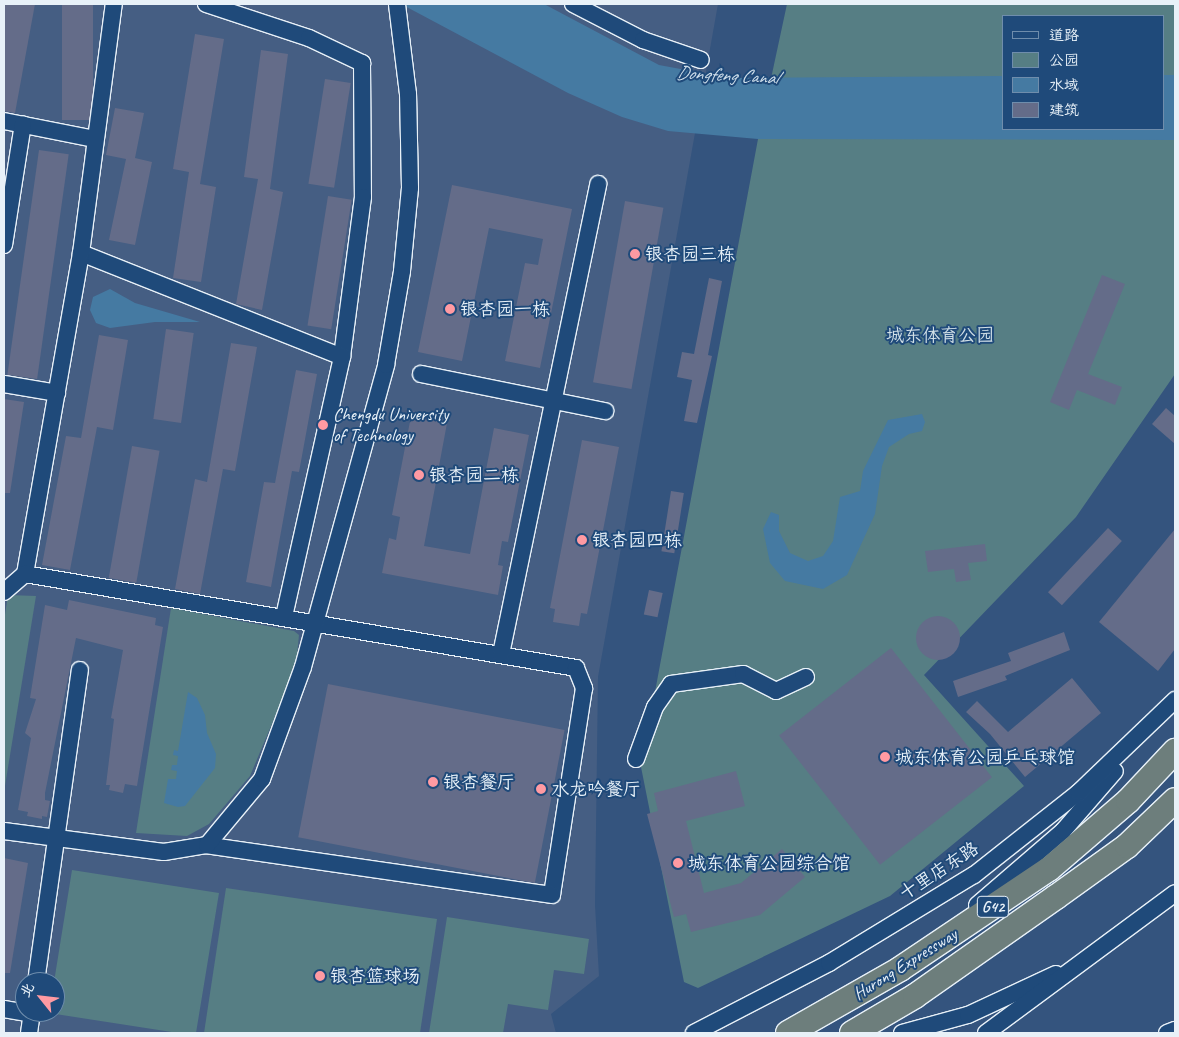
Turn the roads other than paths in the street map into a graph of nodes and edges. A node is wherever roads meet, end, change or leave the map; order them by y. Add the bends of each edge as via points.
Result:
1 (114, 4) edge
2 (206, 4) edge
3 (573, 4) edge
4 (397, 5) edge
5 (701, 60) dead end
6 (4, 121) edge
7 (23, 124) junction
8 (95, 139) junction
9 (598, 184) dead end
10 (4, 245) edge
11 (81, 253) junction
12 (342, 357) junction
13 (421, 374) dead end
14 (4, 384) edge
15 (57, 393) junction
16 (553, 403) junction
17 (605, 412) dead end
18 (25, 574) junction
19 (4, 592) edge
20 (284, 617) junction
21 (314, 623) junction
22 (500, 654) junction
23 (80, 670) dead end
24 (806, 677) dead end
25 (1175, 700) edge
26 (1164, 714) junction
27 (1175, 751) edge
28 (636, 759) dead end
29 (1175, 800) edge
30 (4, 831) edge
31 (57, 840) junction
32 (207, 845) junction
33 (1175, 893) edge
34 (1105, 948) junction
35 (37, 972) edge
36 (882, 980) junction
37 (1175, 1030) edge
38 (694, 1033) edge
39 (788, 1033) edge
40 (852, 1033) edge
41 (902, 1033) edge
42 (986, 1033) edge
43 (1167, 1033) edge

1 - 8 street
2 - 12 street via 308,38 362,63 363,196
3 - 5 street via 643,40
4 - 21 street via 408,94 410,188 402,271 386,365
6 - 7 street
7 - 8 street
7 - 10 street
8 - 11 street
9 - 16 street
11 - 12 street
11 - 15 street
12 - 20 street
13 - 16 street
14 - 15 street
15 - 18 street
16 - 17 street
16 - 22 street
18 - 19 street
18 - 20 street
20 - 21 street
21 - 22 street
21 - 32 street via 303,668 262,779
22 - 32 street via 576,668 584,688 552,895
23 - 31 street
24 - 28 street via 776,691 743,674 671,684 656,707
25 - 26 street, 十里店东路
26 - 36 street via 1063,831 991,894
26 - 38 street, 十里店东路 via 1078,792 974,875 830,963
27 - 36 highway, Hurong Expressway / G42 via 1128,801 1049,868
29 - 40 highway, Hurong Expressway / G42 via 1126,846 1056,897 915,996
30 - 31 street
31 - 32 street via 164,852
31 - 35 street
33 - 34 street
34 - 41 street via 968,1015
34 - 42 street
36 - 39 highway, Hurong Expressway / G42
37 - 43 street

